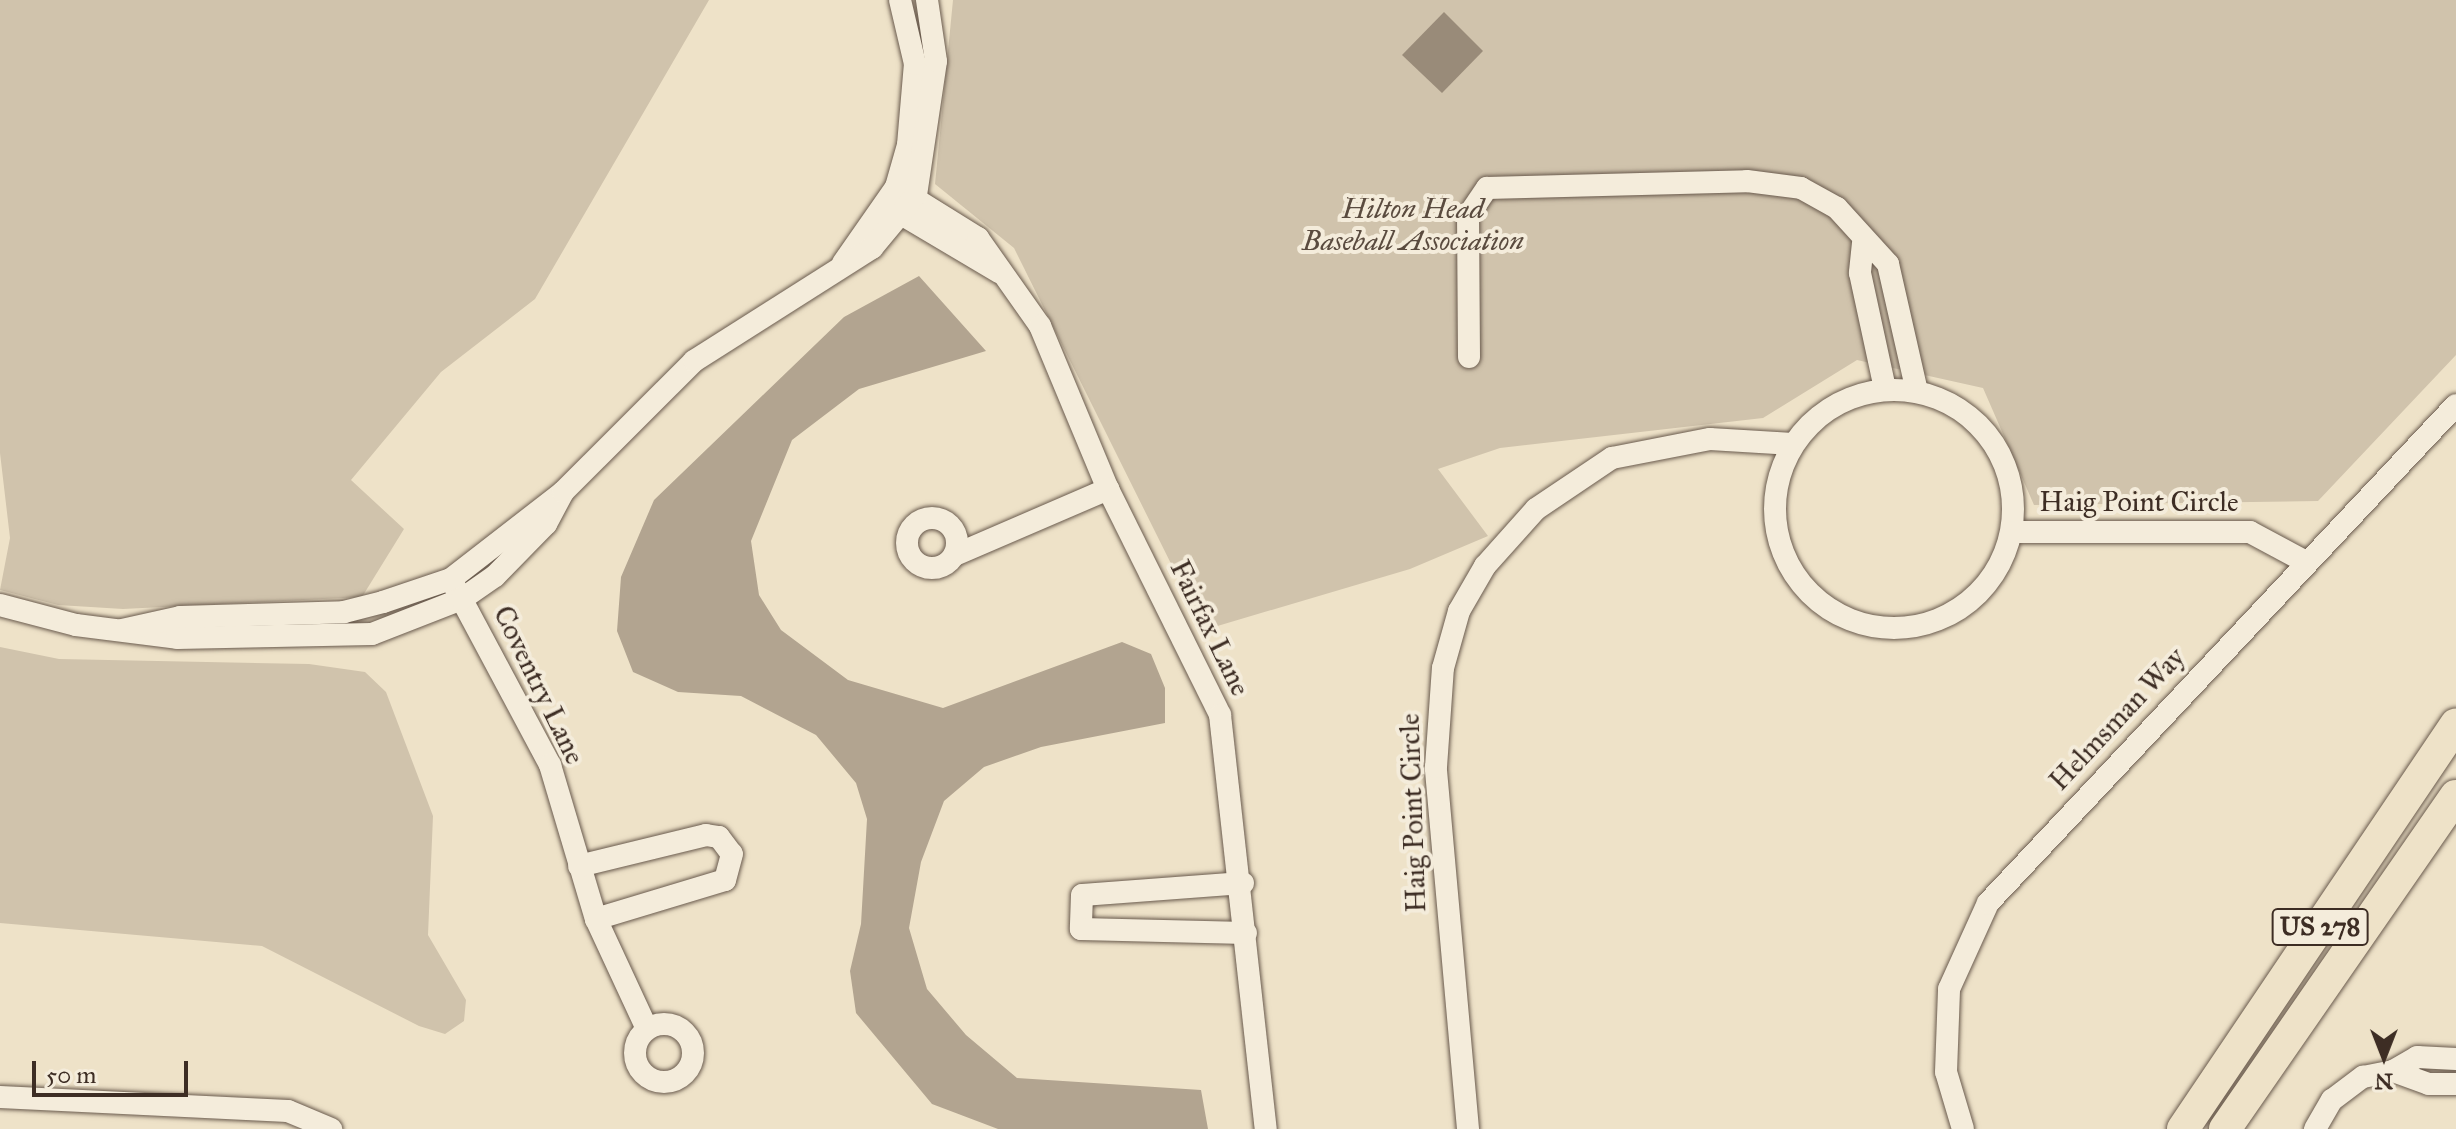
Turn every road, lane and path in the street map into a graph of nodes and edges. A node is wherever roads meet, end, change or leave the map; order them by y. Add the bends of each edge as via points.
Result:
1 (900, 0) edge
2 (927, 0) edge
3 (899, 200) junction
4 (1863, 243) junction
5 (1469, 357) dead end
6 (1885, 389) junction
7 (1917, 392) junction
8 (2456, 405) edge
9 (1793, 444) junction
10 (1108, 489) junction
11 (2013, 532) junction
12 (955, 555) dead end
13 (2306, 562) junction
14 (456, 589) junction
15 (0, 605) edge
16 (2456, 725) edge
17 (2456, 796) edge
18 (579, 866) junction
19 (1243, 883) junction
20 (596, 919) junction
21 (1246, 933) junction
22 (647, 1029) dead end
23 (2456, 1059) edge
24 (2393, 1071) junction
25 (2456, 1084) edge
26 (0, 1097) edge
27 (331, 1129) edge
28 (1266, 1129) edge
29 (1468, 1129) edge
30 (1963, 1129) edge
31 (2183, 1129) edge
32 (2225, 1129) edge
33 (2315, 1129) edge

1 - 3 street via 915,64
2 - 3 street via 936,61
3 - 10 street, Fairfax Lane via 1009,278 1040,326
3 - 14 street via 842,264 694,361
4 - 5 street via 1837,208 1801,188 1747,181 1487,188 1468,216
4 - 6 street via 1860,273
4 - 7 street via 1888,264
6 - 7 street, Haig Point Circle
6 - 9 street, Haig Point Circle via 1827,410
7 - 11 street, Haig Point Circle via 1956,406 1984,429 2011,483
8 - 13 street, Helmsman Way
9 - 11 street, Haig Point Circle via 1776,492 1782,555 1802,587 1832,612 1867,626 1906,628 1943,619 1975,598 1999,568
9 - 29 street, Haig Point Circle via 1710,439 1612,458 1536,509 1485,566 1459,611 1443,668 1436,767
10 - 12 street
10 - 19 street, Fairfax Lane via 1220,715
11 - 13 street, Haig Point Circle via 2250,532
13 - 30 street, Helmsman Way via 2044,840 1974,925 1955,966 1945,1025 1946,1072
14 - 15 street via 344,612 180,617 122,630
14 - 18 street, Coventry Lane via 550,765
16 - 31 highway, US 278
17 - 32 highway, US 278
18 - 20 street, Coventry Lane
18 - 20 street via 706,835 719,837 732,854 725,880
19 - 21 street, Fairfax Lane
19 - 21 street via 1082,895 1081,929
20 - 22 street, Coventry Lane
21 - 28 street, Fairfax Lane
23 - 24 street via 2417,1057
24 - 25 street via 2429,1084
24 - 33 street via 2346,1086
26 - 27 street via 288,1111

